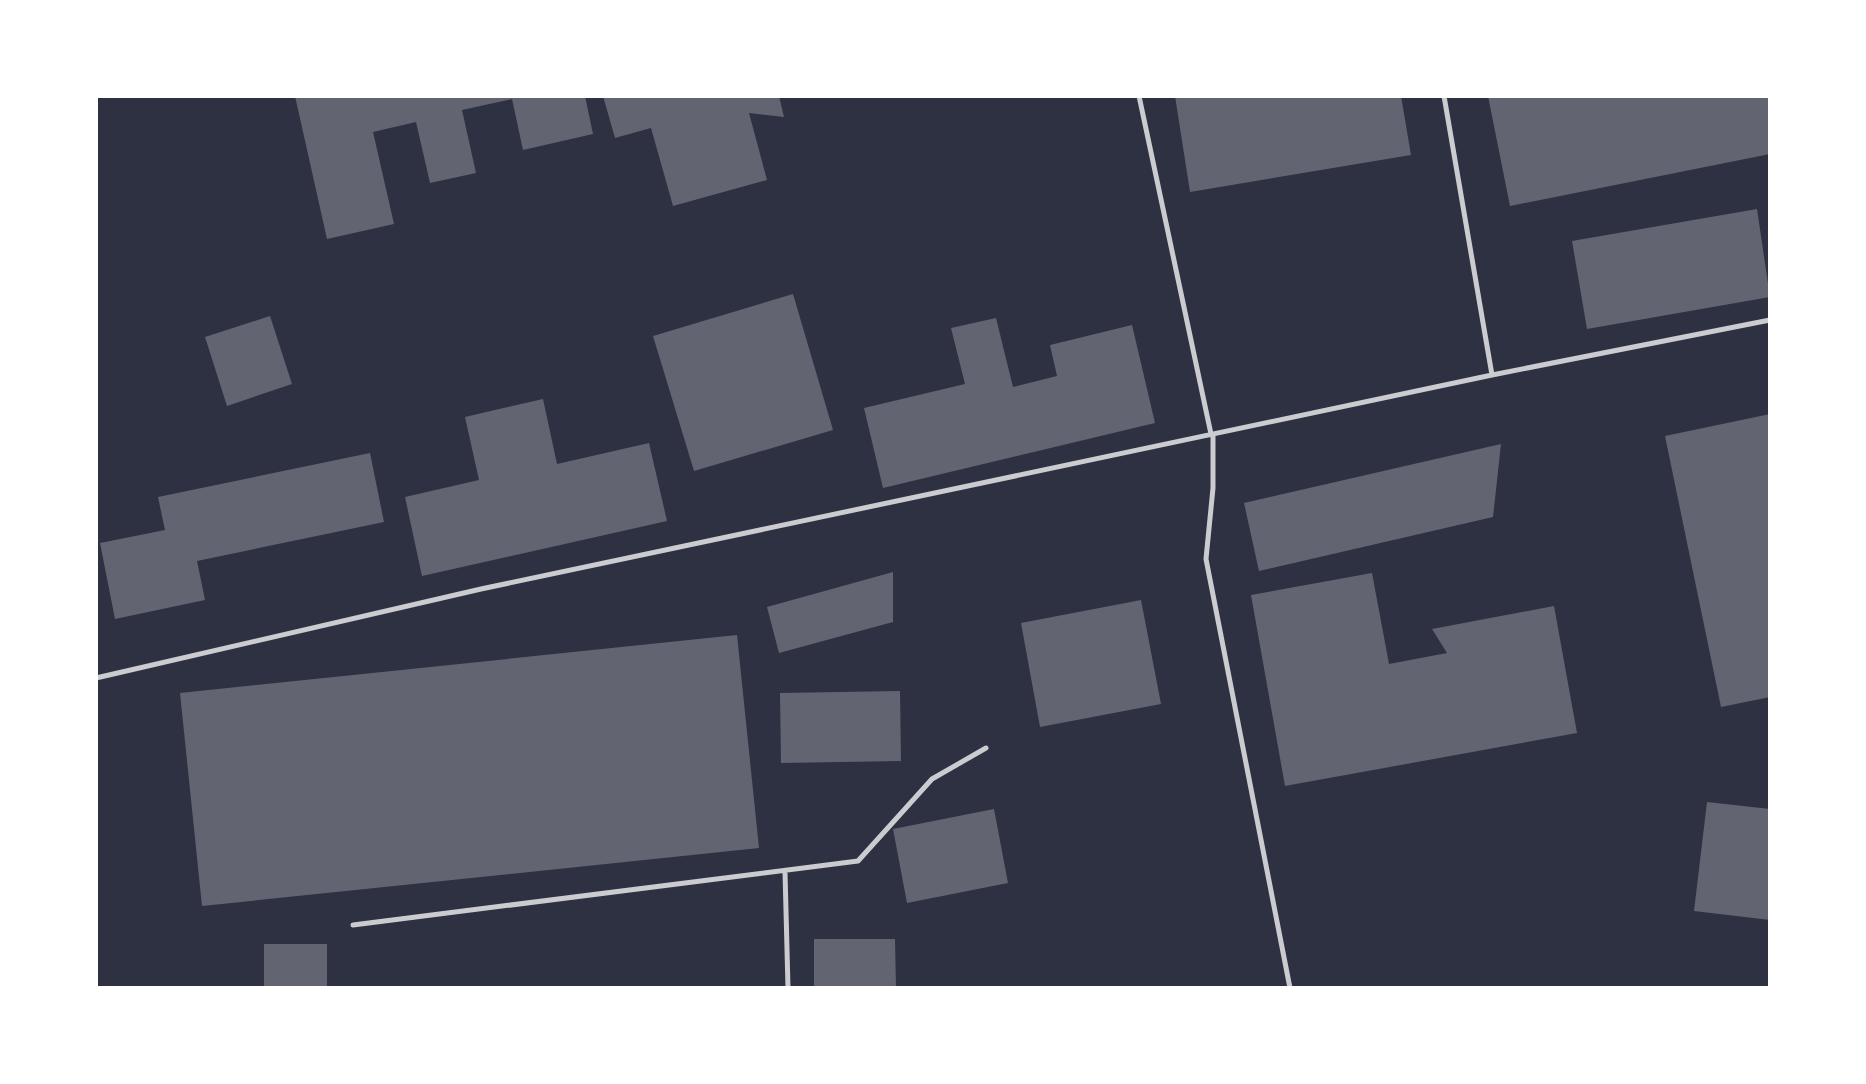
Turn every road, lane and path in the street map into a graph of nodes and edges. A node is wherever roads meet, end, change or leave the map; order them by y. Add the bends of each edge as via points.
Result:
1 (1139, 96) edge
2 (1444, 96) edge
3 (1770, 320) edge
4 (1492, 375) junction
5 (1212, 435) junction
6 (96, 678) edge
7 (986, 748) dead end
8 (785, 872) junction
9 (353, 925) dead end
10 (788, 988) edge
11 (1290, 988) edge

1 - 5 lane
2 - 4 lane
3 - 4 lane
4 - 5 lane
5 - 6 lane via 481,589
5 - 11 lane via 1213,488 1206,559
7 - 8 lane via 932,779 858,861
8 - 9 lane
8 - 10 lane

